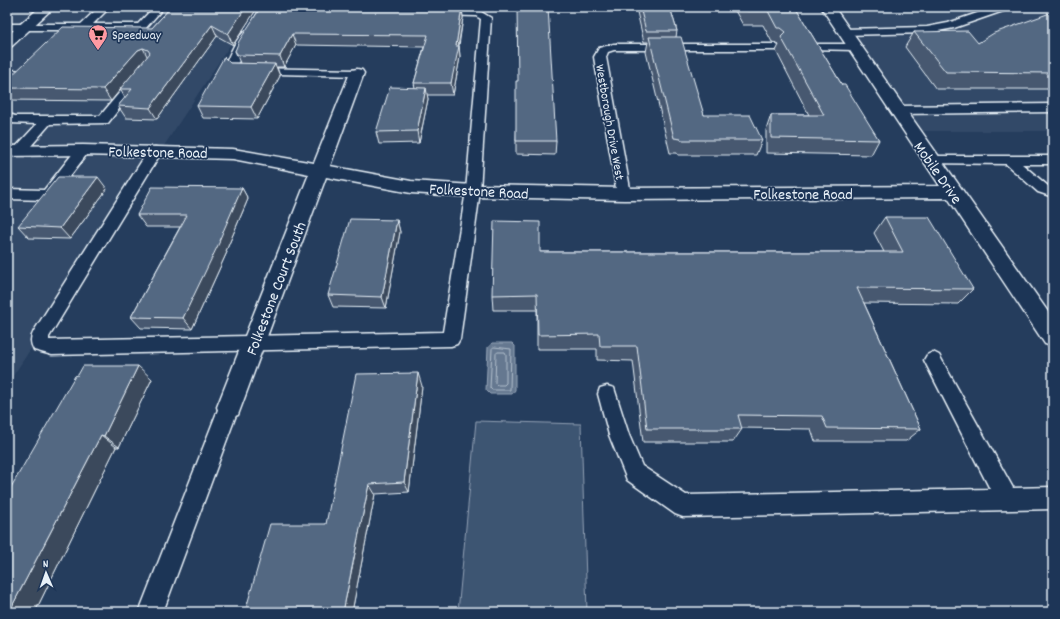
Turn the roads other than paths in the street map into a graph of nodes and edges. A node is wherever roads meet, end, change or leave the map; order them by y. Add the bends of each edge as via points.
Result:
1 (48, 7) edge
2 (105, 7) edge
3 (159, 7) edge
4 (827, 7) edge
5 (1006, 7) edge
6 (425, 13) edge
7 (252, 26) edge
8 (7, 27) edge
9 (25, 27) junction
10 (84, 27) junction
11 (844, 32) junction
12 (7, 43) edge
13 (775, 47) dead end
14 (812, 47) edge
15 (854, 47) junction
16 (144, 70) edge
17 (7, 73) edge
18 (358, 73) joint
19 (7, 90) edge
20 (1053, 108) edge
21 (896, 110) junction
22 (7, 117) edge
23 (47, 120) junction
24 (82, 150) junction
25 (13, 151) edge
26 (155, 151) junction
27 (930, 160) junction
28 (1009, 160) junction
29 (1053, 160) edge
30 (321, 169) junction
31 (473, 192) junction
32 (953, 192) junction
33 (1053, 192) edge
34 (7, 194) edge
35 (624, 194) junction
36 (1053, 337) edge
37 (254, 343) junction
38 (933, 360) dead end
39 (607, 394) dead end
40 (229, 407) joint
41 (1007, 498) junction
42 (1053, 498) edge
43 (151, 612) edge

1 - 9 street
2 - 10 lane
3 - 10 lane via 142,28
4 - 11 street, Mobile Drive
5 - 11 lane via 950,26 927,30
6 - 31 lane via 478,13 486,18
7 - 18 lane via 232,63 239,71
8 - 9 lane
9 - 10 lane
9 - 12 street
11 - 15 street, Mobile Drive
13 - 35 lane, Westborough Drive West via 614,47 603,50 600,57
14 - 15 lane
15 - 21 street, Mobile Drive
16 - 23 lane via 104,120
17 - 19 lane via 24,72
18 - 30 street, Folkestone Court South
20 - 21 lane
21 - 27 street, Mobile Drive
22 - 23 lane via 13,120
23 - 25 lane
24 - 25 street, Folkestone Road
24 - 26 street, Folkestone Road
24 - 34 lane via 48,195
26 - 30 street, Folkestone Road via 233,154
26 - 37 lane via 40,336 40,345 52,348
27 - 28 lane
27 - 32 street, Mobile Drive
28 - 29 lane
28 - 33 lane via 1043,189
30 - 31 street, Folkestone Road via 411,186
30 - 37 street, Folkestone Court South
31 - 35 street, Folkestone Road
31 - 37 lane via 451,339
32 - 35 street, Folkestone Road
32 - 36 street, Mobile Drive
37 - 40 street, Folkestone Court South
38 - 41 lane
39 - 41 lane via 634,473 683,506
40 - 43 lane
41 - 42 lane

